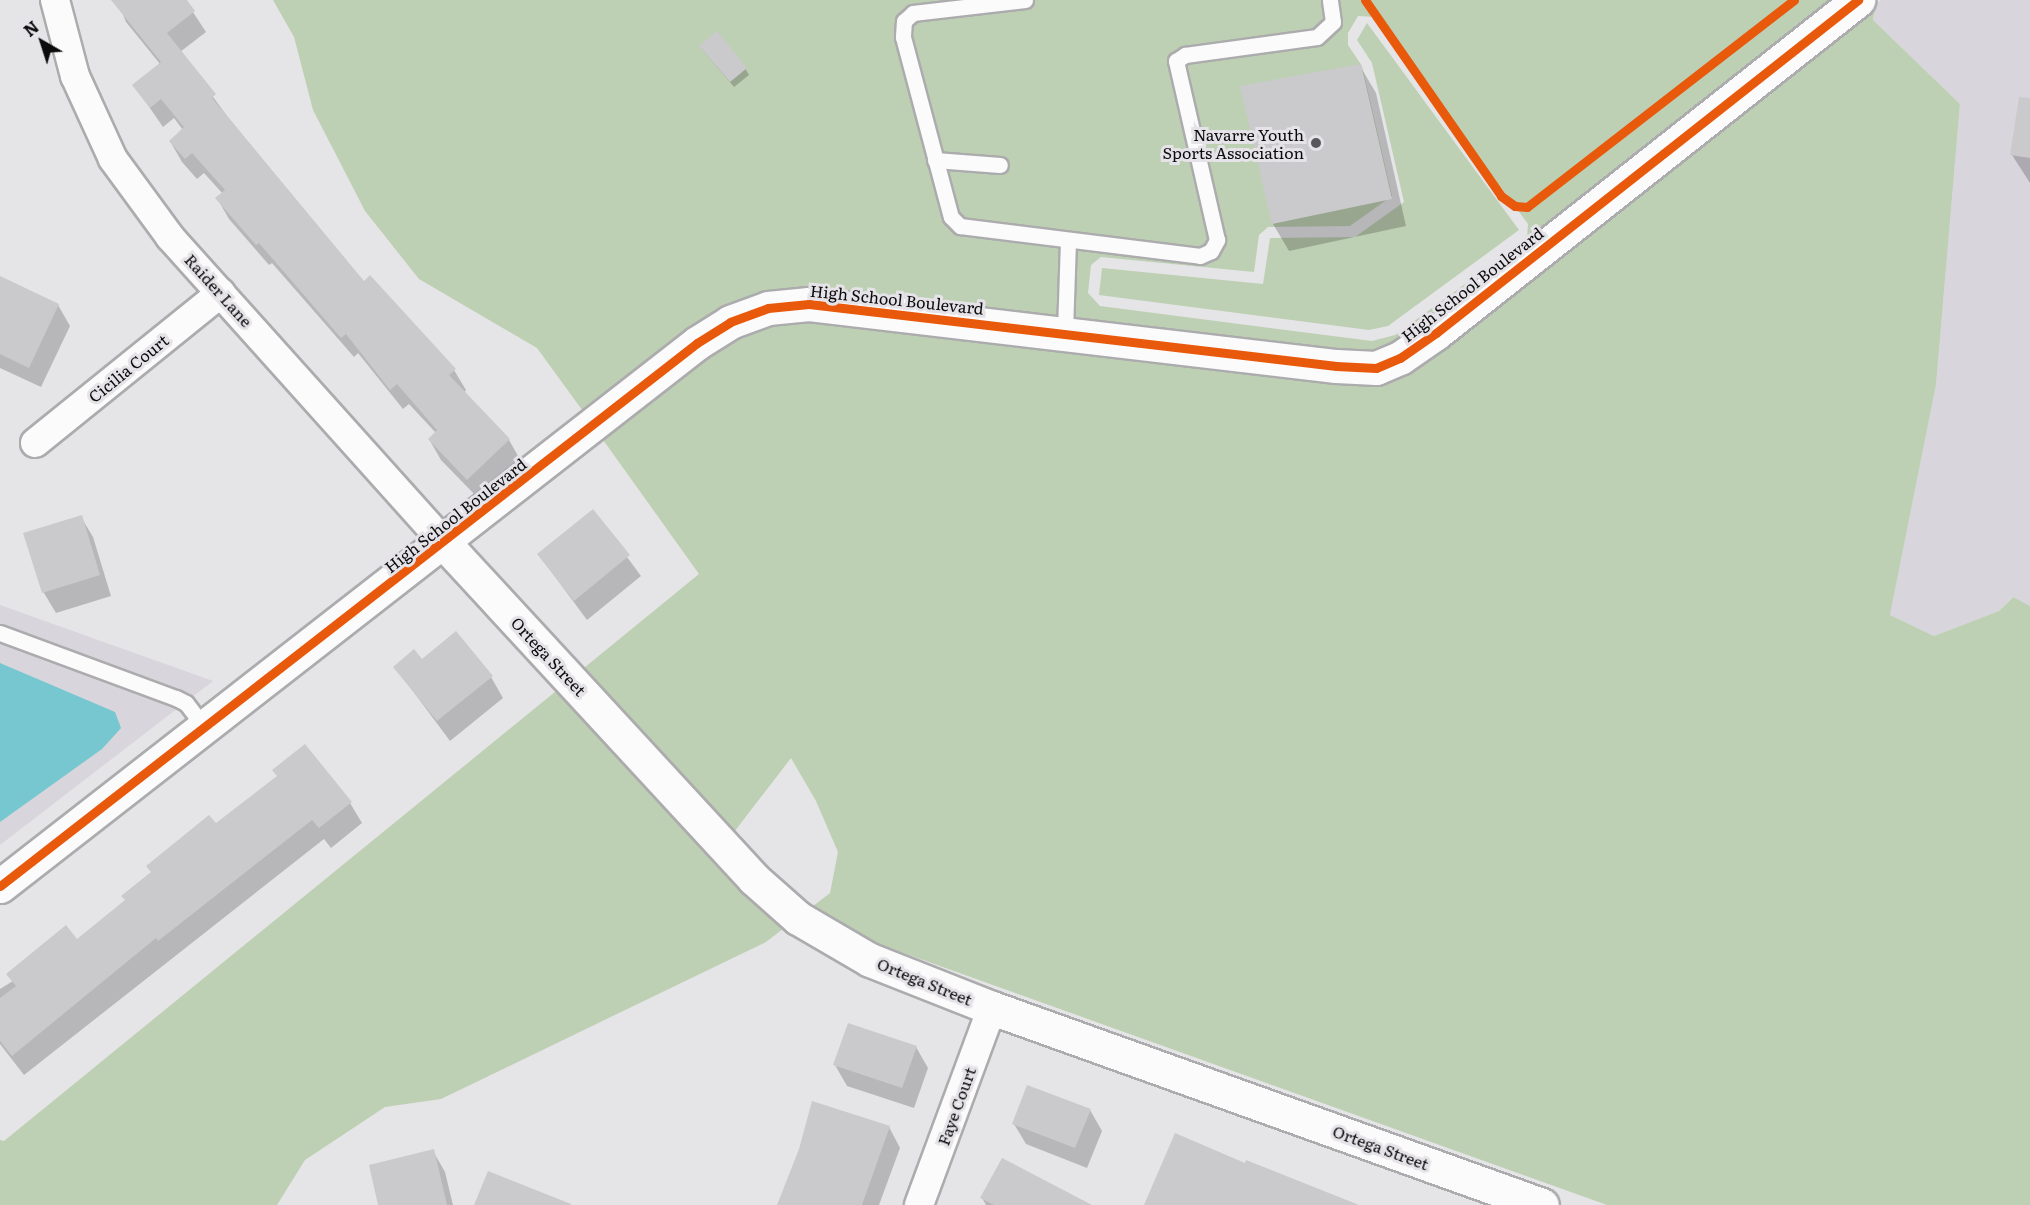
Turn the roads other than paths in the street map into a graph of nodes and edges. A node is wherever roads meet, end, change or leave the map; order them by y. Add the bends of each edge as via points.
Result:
1 (55, 0) edge
2 (1025, 0) edge
3 (1330, 0) edge
4 (1858, 0) edge
5 (935, 160) junction
6 (1000, 165) dead end
7 (1068, 240) junction
8 (221, 293) junction
9 (1065, 332) junction
10 (35, 443) dead end
11 (445, 544) junction
12 (0, 633) edge
13 (205, 728) junction
14 (0, 886) edge
15 (992, 1008) junction
16 (919, 1205) edge
17 (1542, 1205) edge

1 - 8 street, Raider Lane via 75,76 112,159 170,237
2 - 5 lane via 913,13 904,21 903,37
3 - 7 lane via 1333,22 1317,37 1185,55 1176,61 1217,240 1211,251 1200,256
4 - 9 street, High School Boulevard via 1400,358 1376,368 1336,366
5 - 6 lane
5 - 7 lane via 948,211 960,226
7 - 9 lane
8 - 10 street, Cicilia Court
8 - 11 street, Raider Lane
9 - 11 street, High School Boulevard via 809,304 768,308 730,322 697,343
11 - 13 street, High School Boulevard
11 - 15 street, Ortega Street via 754,879 798,918 870,960
12 - 13 lane via 176,698 186,703
13 - 14 street, High School Boulevard
15 - 16 street, Faye Court
15 - 17 street, Ortega Street

